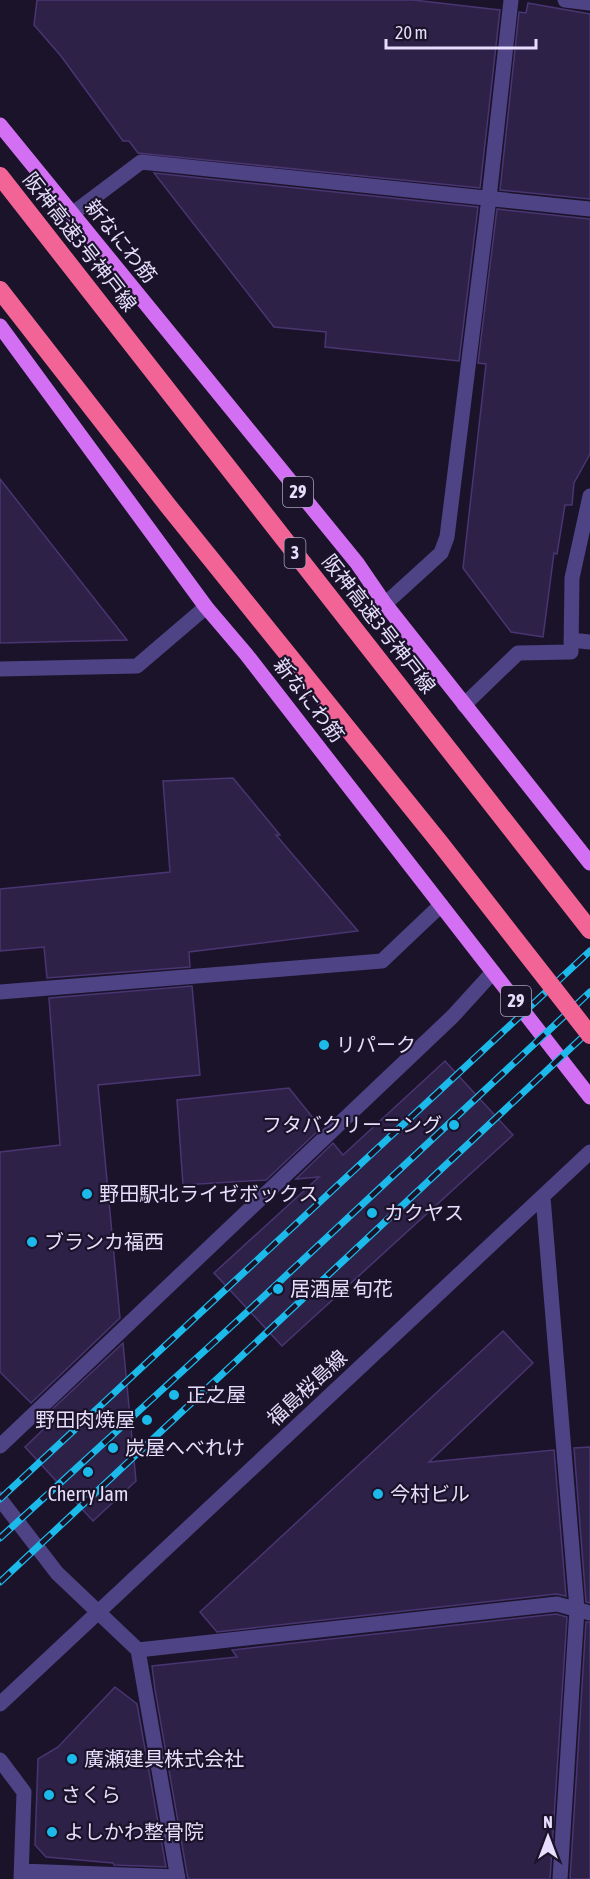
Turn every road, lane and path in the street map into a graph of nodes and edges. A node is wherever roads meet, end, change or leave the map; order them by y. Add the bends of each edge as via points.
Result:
1 (511, 0) edge
2 (565, 0) edge
3 (590, 3) edge
4 (2, 134) edge
5 (0, 176) edge
6 (489, 198) junction
7 (590, 209) edge
8 (72, 214) junction
9 (0, 290) edge
10 (0, 326) edge
11 (590, 496) edge
12 (385, 604) junction
13 (206, 607) junction
14 (571, 640) junction
15 (590, 642) edge
16 (0, 669) edge
17 (464, 705) junction
18 (590, 863) edge
19 (441, 905) junction
20 (590, 930) edge
21 (494, 972) junction
22 (0, 992) edge
23 (590, 1035) edge
24 (590, 1097) edge
25 (590, 1152) edge
26 (543, 1197) junction
27 (0, 1446) edge
28 (0, 1499) edge
29 (584, 1611) edge
30 (97, 1612) junction
31 (138, 1650) junction
32 (0, 1704) edge
33 (0, 1760) edge
34 (22, 1875) edge
35 (178, 1878) edge
36 (560, 1879) edge

1 - 6 street
2 - 3 street
4 - 8 main road, 新なにわ筋 / 29
5 - 20 highway, 阪神高速3号神戸線 / 3, bridge
6 - 7 street
6 - 8 street via 141,162
6 - 12 street via 447,537 441,554
8 - 12 main road, 新なにわ筋 / 29 via 357,563
9 - 23 highway, bridge
10 - 13 main road, 新なにわ筋 / 29
11 - 14 street via 572,578
12 - 17 main road, 新なにわ筋 / 29
13 - 16 street via 137,666
13 - 19 main road, 新なにわ筋 / 29
14 - 15 street
14 - 17 street via 571,652 518,653
17 - 18 main road, 新なにわ筋 / 29
19 - 21 main road, 新なにわ筋 / 29
19 - 22 street via 382,961
21 - 24 main road, 新なにわ筋 / 29
21 - 27 street via 453,1017
25 - 26 street, 福島桜島線
26 - 29 street
26 - 30 street, 福島桜島線
28 - 30 street via 57,1573
29 - 31 street via 557,1604
29 - 36 street
30 - 31 street
30 - 32 street, 福島桜島線
31 - 35 street
33 - 34 street via 24,1792
34 - 35 street

